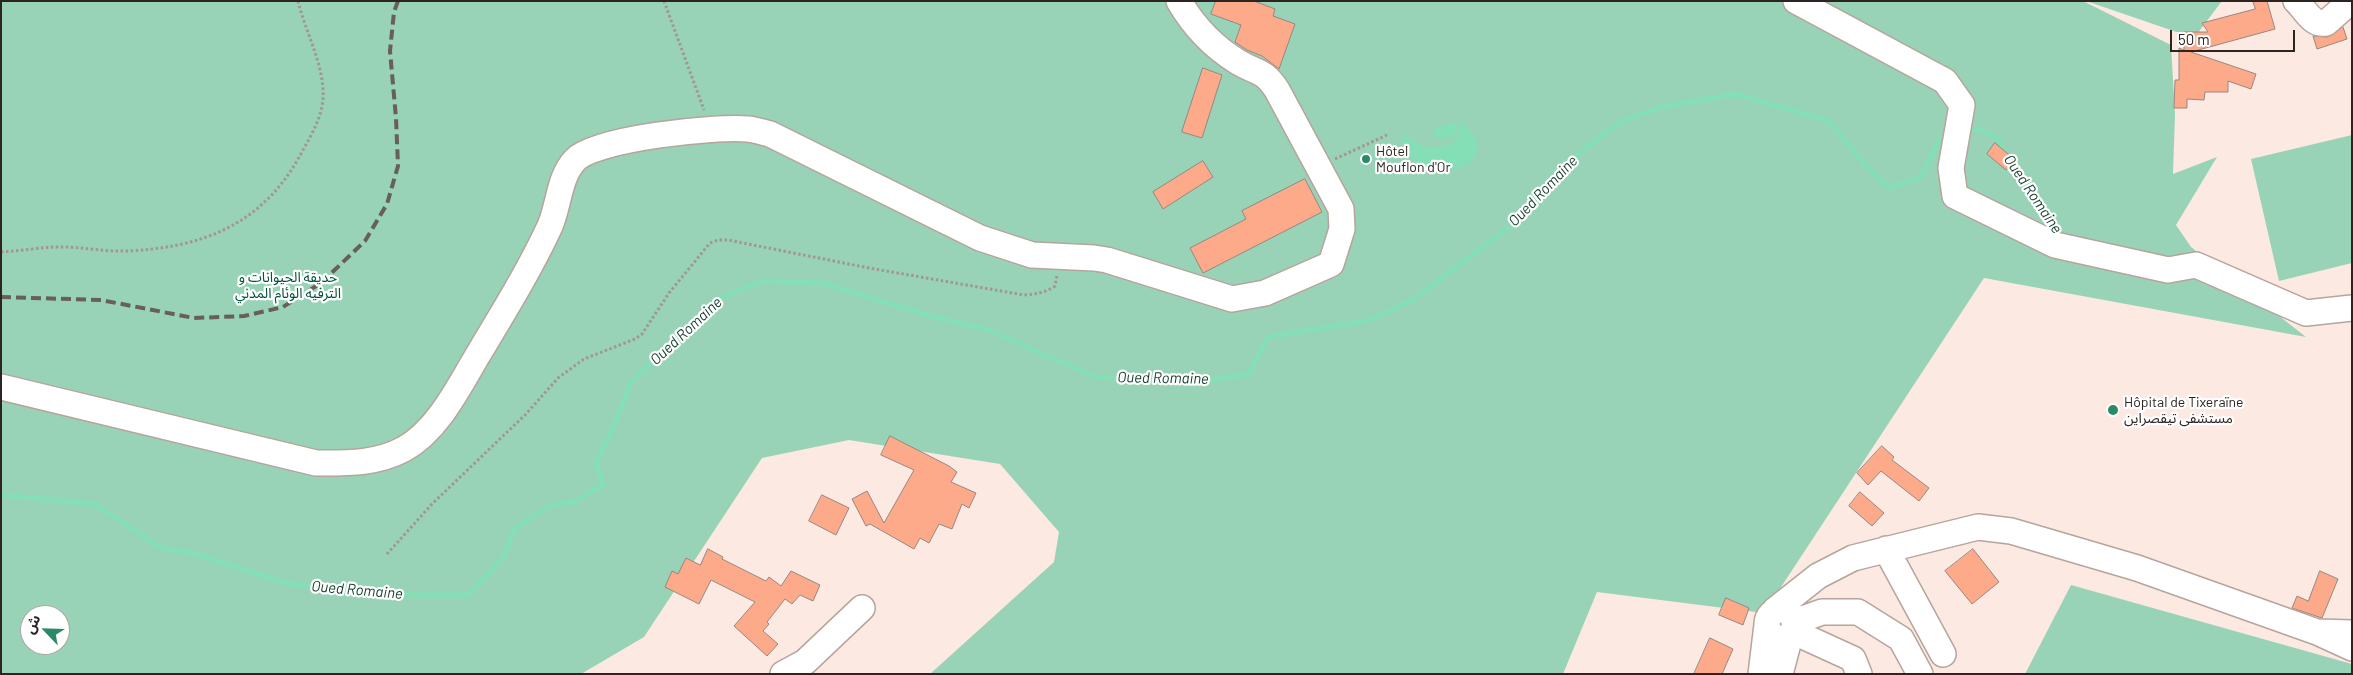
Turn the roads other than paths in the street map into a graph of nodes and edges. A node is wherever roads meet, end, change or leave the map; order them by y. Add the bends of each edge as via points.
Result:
1 (1180, 1) edge
2 (1796, 1) edge
3 (2296, 1) edge
4 (2350, 1) edge
5 (2352, 308) edge
6 (1, 387) edge
7 (1879, 551) junction
8 (862, 608) dead end
9 (1785, 623) junction
10 (2317, 632) junction
11 (2352, 633) edge
12 (2352, 648) edge
13 (1942, 654) dead end
14 (783, 674) edge
15 (1761, 674) edge
16 (1780, 674) edge
17 (1859, 674) edge
18 (1920, 674) edge

1 - 6 street via 1191,22 1212,44 1267,76 1342,209 1342,229 1331,264 1265,293 1232,299 1107,260 1024,253 980,238 770,134 748,129 711,130 626,142 588,152 576,159 563,183 554,218 521,284 455,392 418,440 388,456 361,463 316,463
2 - 5 street via 1945,81 1962,105 1951,168 1955,196 2055,245 2168,270 2196,265 2306,313
3 - 4 street via 2314,21 2321,24
7 - 9 street
7 - 10 street via 1978,526 2011,531 2137,568
7 - 13 street
8 - 14 street via 805,662
9 - 15 street
9 - 16 street
9 - 17 street via 1853,659
9 - 18 street via 1822,612 1858,612 1901,639
10 - 11 street
10 - 12 street

